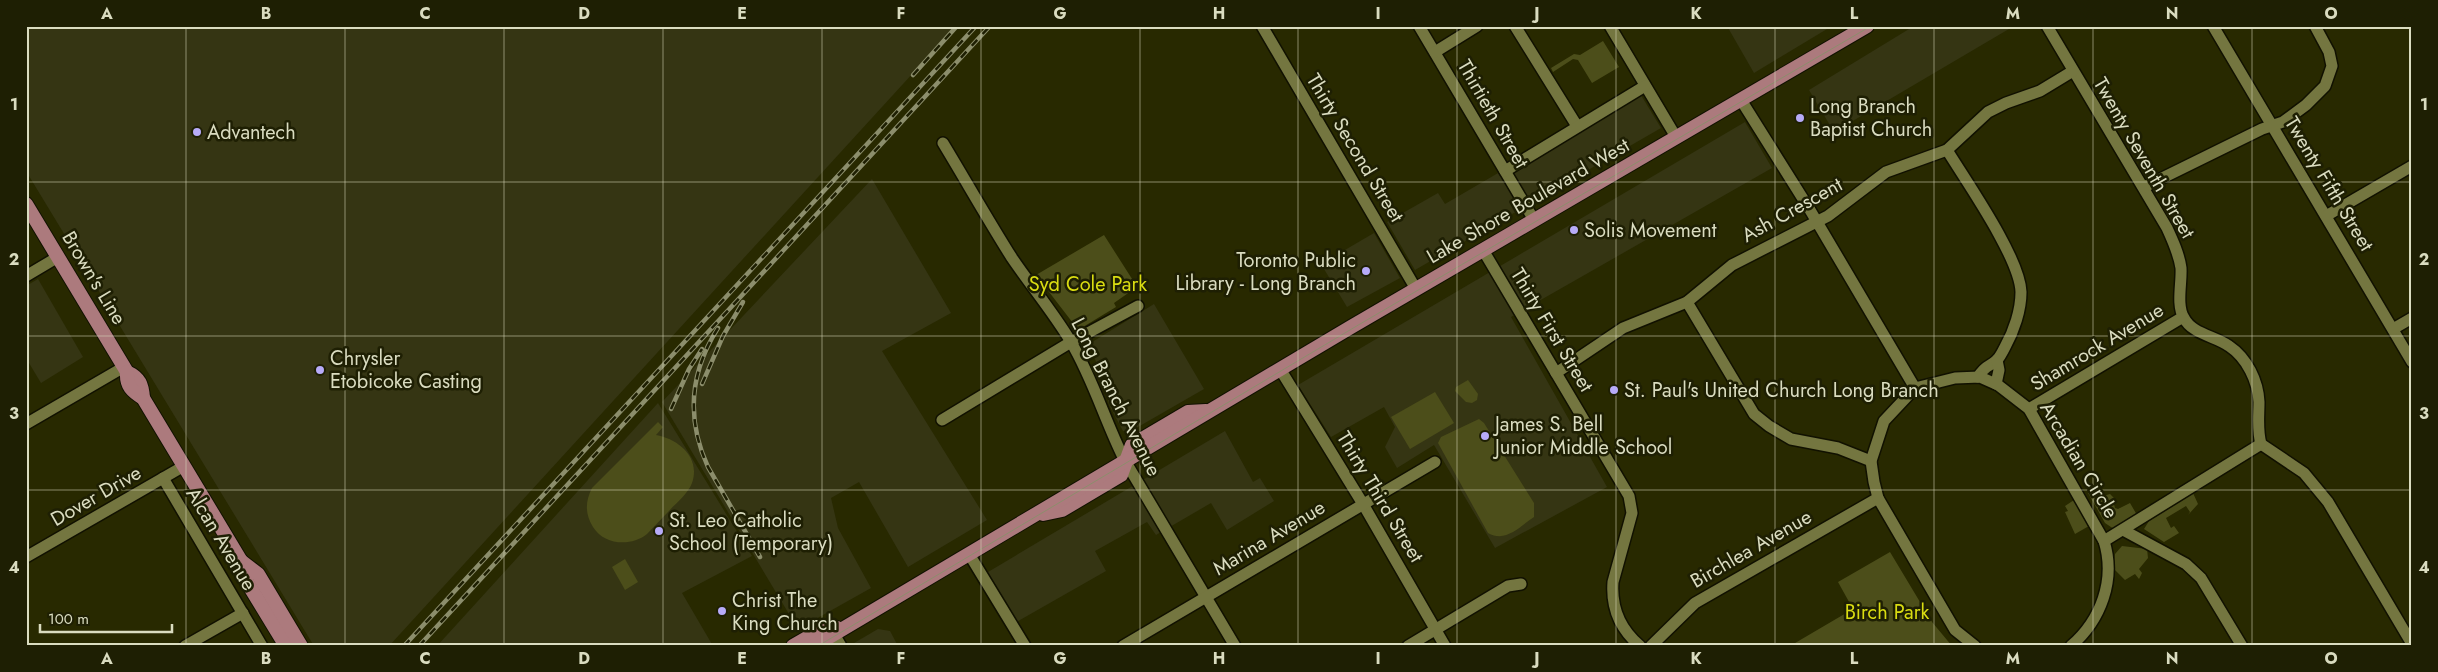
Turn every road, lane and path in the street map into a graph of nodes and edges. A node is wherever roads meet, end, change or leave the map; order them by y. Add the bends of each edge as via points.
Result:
1 (1262, 26) edge
2 (1419, 26) edge
3 (1477, 26) edge
4 (1515, 26) edge
5 (1867, 26) edge
6 (2047, 26) edge
7 (2213, 26) edge
8 (2315, 26) edge
9 (1615, 28) edge
10 (1435, 52) junction
11 (2073, 71) junction
12 (1645, 86) junction
13 (1741, 100) junction
14 (1577, 126) junction
15 (2271, 126) junction
16 (1676, 137) junction
17 (943, 144) dead end
18 (1947, 150) junction
19 (2412, 166) edge
20 (1505, 171) junction
21 (2144, 187) junction
22 (26, 204) edge
23 (2326, 216) junction
24 (1534, 220) junction
25 (1817, 222) junction
26 (1483, 250) junction
27 (58, 257) junction
28 (26, 276) edge
29 (1416, 289) junction
30 (1687, 302) junction
31 (1138, 306) dead end
32 (2183, 317) junction
33 (2412, 318) edge
34 (2393, 329) junction
35 (1071, 342) junction
36 (1997, 360) junction
37 (2412, 362) edge
38 (126, 369) junction
39 (1280, 369) junction
40 (1556, 373) junction
41 (1978, 377) junction
42 (1996, 384) junction
43 (1914, 388) junction
44 (2029, 409) junction
45 (942, 420) dead end
46 (26, 424) edge
47 (2261, 444) junction
48 (1125, 461) junction
49 (1871, 461) junction
50 (1435, 462) dead end
51 (184, 466) junction
52 (163, 478) junction
53 (1878, 498) junction
54 (1363, 504) junction
55 (2123, 530) junction
56 (2104, 541) junction
57 (969, 554) junction
58 (26, 557) edge
59 (241, 561) junction
60 (1521, 584) dead end
61 (1207, 598) junction
62 (242, 613) junction
63 (1435, 629) junction
64 (840, 636) edge
65 (2412, 644) edge
66 (185, 646) edge
67 (262, 646) edge
68 (286, 646) edge
69 (301, 646) edge
70 (793, 646) edge
71 (814, 646) edge
72 (1025, 646) edge
73 (1123, 646) edge
74 (1235, 646) edge
75 (1408, 646) edge
76 (1445, 646) edge
77 (1640, 646) edge
78 (1652, 646) edge
79 (1975, 646) edge
80 (2071, 646) edge
81 (2242, 646) edge

1 - 29 street, Thirty Second Street
2 - 10 street, Thirtieth Street
3 - 10 street
4 - 14 street
5 - 13 main road, Lake Shore Boulevard West
6 - 11 street, Twenty Seventh Street
7 - 15 street, Twenty Fifth Street
8 - 15 street via 2331,59 2329,80 2294,115
9 - 12 street
10 - 20 street, Thirtieth Street
11 - 18 street, Ash Crescent via 2040,91 1998,107
11 - 21 street, Twenty Seventh Street
12 - 14 street
12 - 16 street
13 - 16 main road, Lake Shore Boulevard West
13 - 25 street
14 - 20 street
15 - 21 street
15 - 23 street, Twenty Fifth Street
16 - 24 main road, Lake Shore Boulevard West
17 - 35 street, Long Branch Avenue via 1013,259
18 - 25 street, Ash Crescent via 1886,172 1844,206
18 - 36 street via 2000,237 2016,271 2021,291 2012,331
19 - 23 street
20 - 24 street, Thirtieth Street
21 - 32 street, Twenty Seventh Street via 2177,251
22 - 27 main road, Brown's Line
23 - 34 street, Twenty Fifth Street
24 - 26 main road, Lake Shore Boulevard West
25 - 30 street, Ash Crescent via 1732,265
25 - 43 street
26 - 29 main road, Lake Shore Boulevard West
26 - 40 street, Thirty First Street
27 - 28 street
27 - 38 main road, Brown's Line
29 - 39 main road, Lake Shore Boulevard West
30 - 40 street, Ash Crescent via 1623,328
30 - 49 street via 1754,414 1791,439 1838,448
31 - 35 street
32 - 44 street, Shamrock Avenue
32 - 47 street via 2191,326 2228,345 2245,362 2258,395
33 - 34 street
34 - 37 street, Twenty Fifth Street
35 - 45 street
35 - 48 street, Long Branch Avenue via 1094,386 1108,428
36 - 41 street via 1984,368
36 - 42 street via 1999,374
38 - 46 street
38 - 51 main road, Brown's Line via 132,391 143,398
39 - 48 main road, Lake Shore Boulevard West via 1210,411 1188,412 1132,446
39 - 54 street, Thirty Third Street
40 - 77 street, Thirty First Street via 1629,496 1632,513 1612,593 1620,623
41 - 42 street, Arcadian Circle
41 - 43 street, Arcadian Circle via 1955,378
42 - 44 street, Arcadian Circle
43 - 49 street via 1884,421
44 - 56 street, Arcadian Circle
47 - 55 street
47 - 65 street via 2313,481
48 - 57 main road, Lake Shore Boulevard West via 1121,476 1062,510 1033,516
48 - 61 street, Long Branch Avenue
49 - 53 street
50 - 54 street, Marina Avenue
51 - 52 street, Dover Drive
51 - 59 main road, Brown's Line
52 - 58 street, Dover Drive
52 - 62 street, Alcan Avenue
53 - 78 street, Birchlea Avenue via 1695,603
53 - 79 street via 1955,630
54 - 61 street, Marina Avenue
54 - 63 street, Thirty Third Street
55 - 56 street
55 - 81 street via 2186,564 2201,578
56 - 80 street, Arcadian Circle via 2108,571 2102,603
57 - 64 main road, Lake Shore Boulevard West
57 - 72 street
59 - 68 main road, Brown's Line via 247,582
59 - 69 main road, Brown's Line via 258,574
60 - 63 street via 1508,586
61 - 73 street, Marina Avenue
61 - 74 street, Long Branch Avenue
62 - 66 street, Alcan Avenue
62 - 67 street
63 - 75 street
63 - 76 street, Thirty Third Street
64 - 70 main road, Lake Shore Boulevard West via 819,631
64 - 71 main road, Lake Shore Boulevard West

